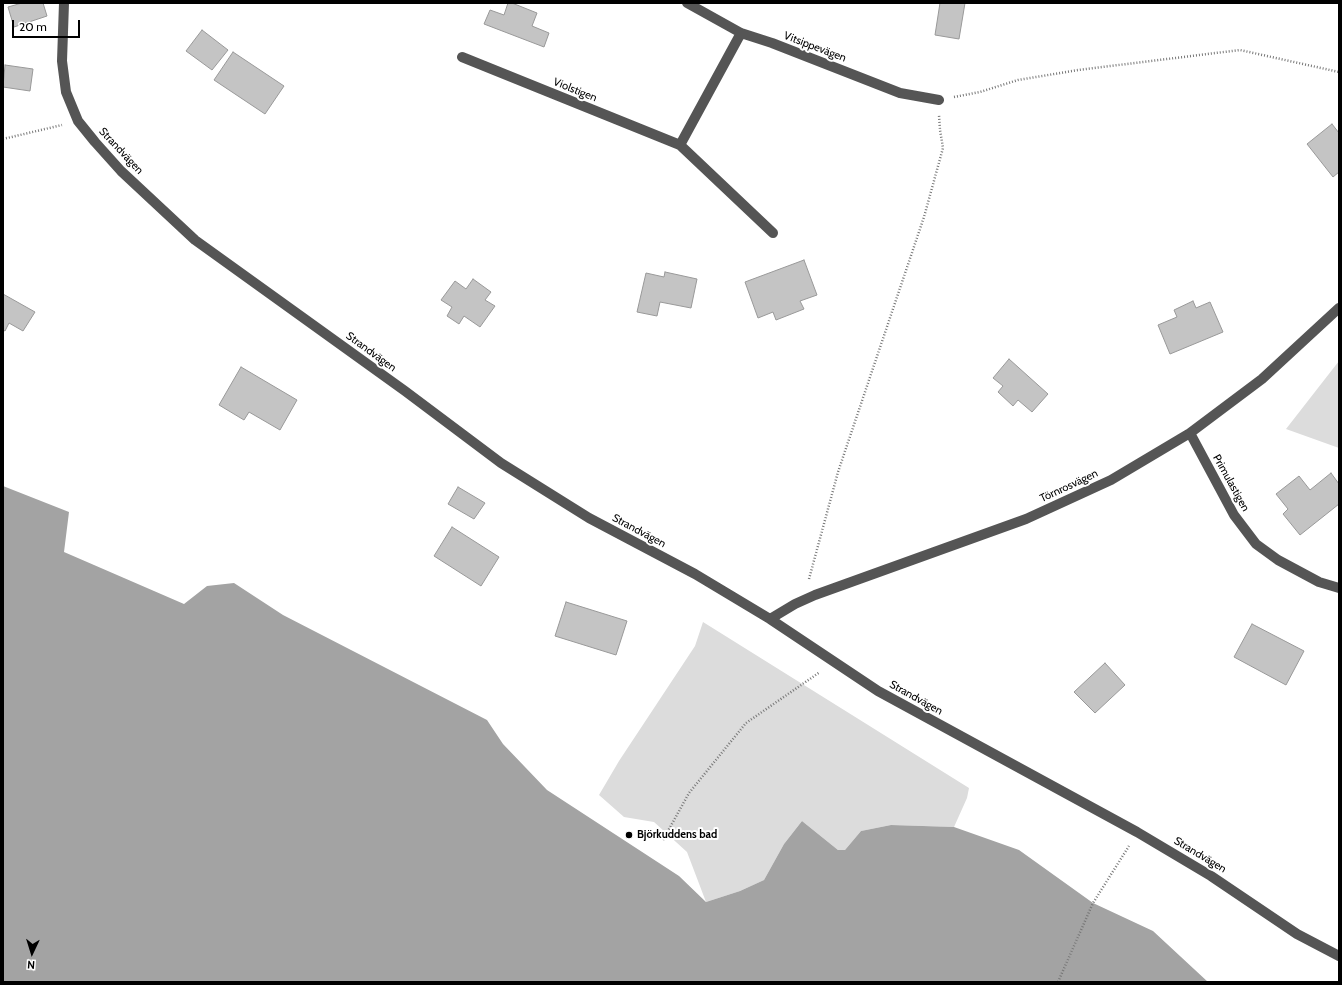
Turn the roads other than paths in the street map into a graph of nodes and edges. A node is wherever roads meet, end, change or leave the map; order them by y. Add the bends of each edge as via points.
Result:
1 (64, 3) edge
2 (687, 3) edge
3 (741, 33) junction
4 (462, 57) dead end
5 (939, 100) road end
6 (680, 145) junction
7 (773, 233) dead end
8 (1339, 308) edge
9 (1190, 433) junction
10 (1339, 588) edge
11 (770, 619) junction
12 (1339, 956) edge

1 - 11 street, Strandvägen via 62,61 66,92 78,122 121,171 194,240 501,462 589,518 695,574
2 - 3 street, Vitsippevägen
3 - 5 street, Vitsippevägen via 900,93
3 - 6 street
4 - 6 street, Violstigen
6 - 7 street, Violstigen
8 - 9 street, Törnrosvägen via 1262,379
9 - 10 street, Primulastigen via 1234,515 1256,544 1278,560 1319,582
9 - 11 street, Törnrosvägen via 1111,480 1026,519 816,595
11 - 12 street, Strandvägen via 885,695 1137,832 1211,876 1297,934

